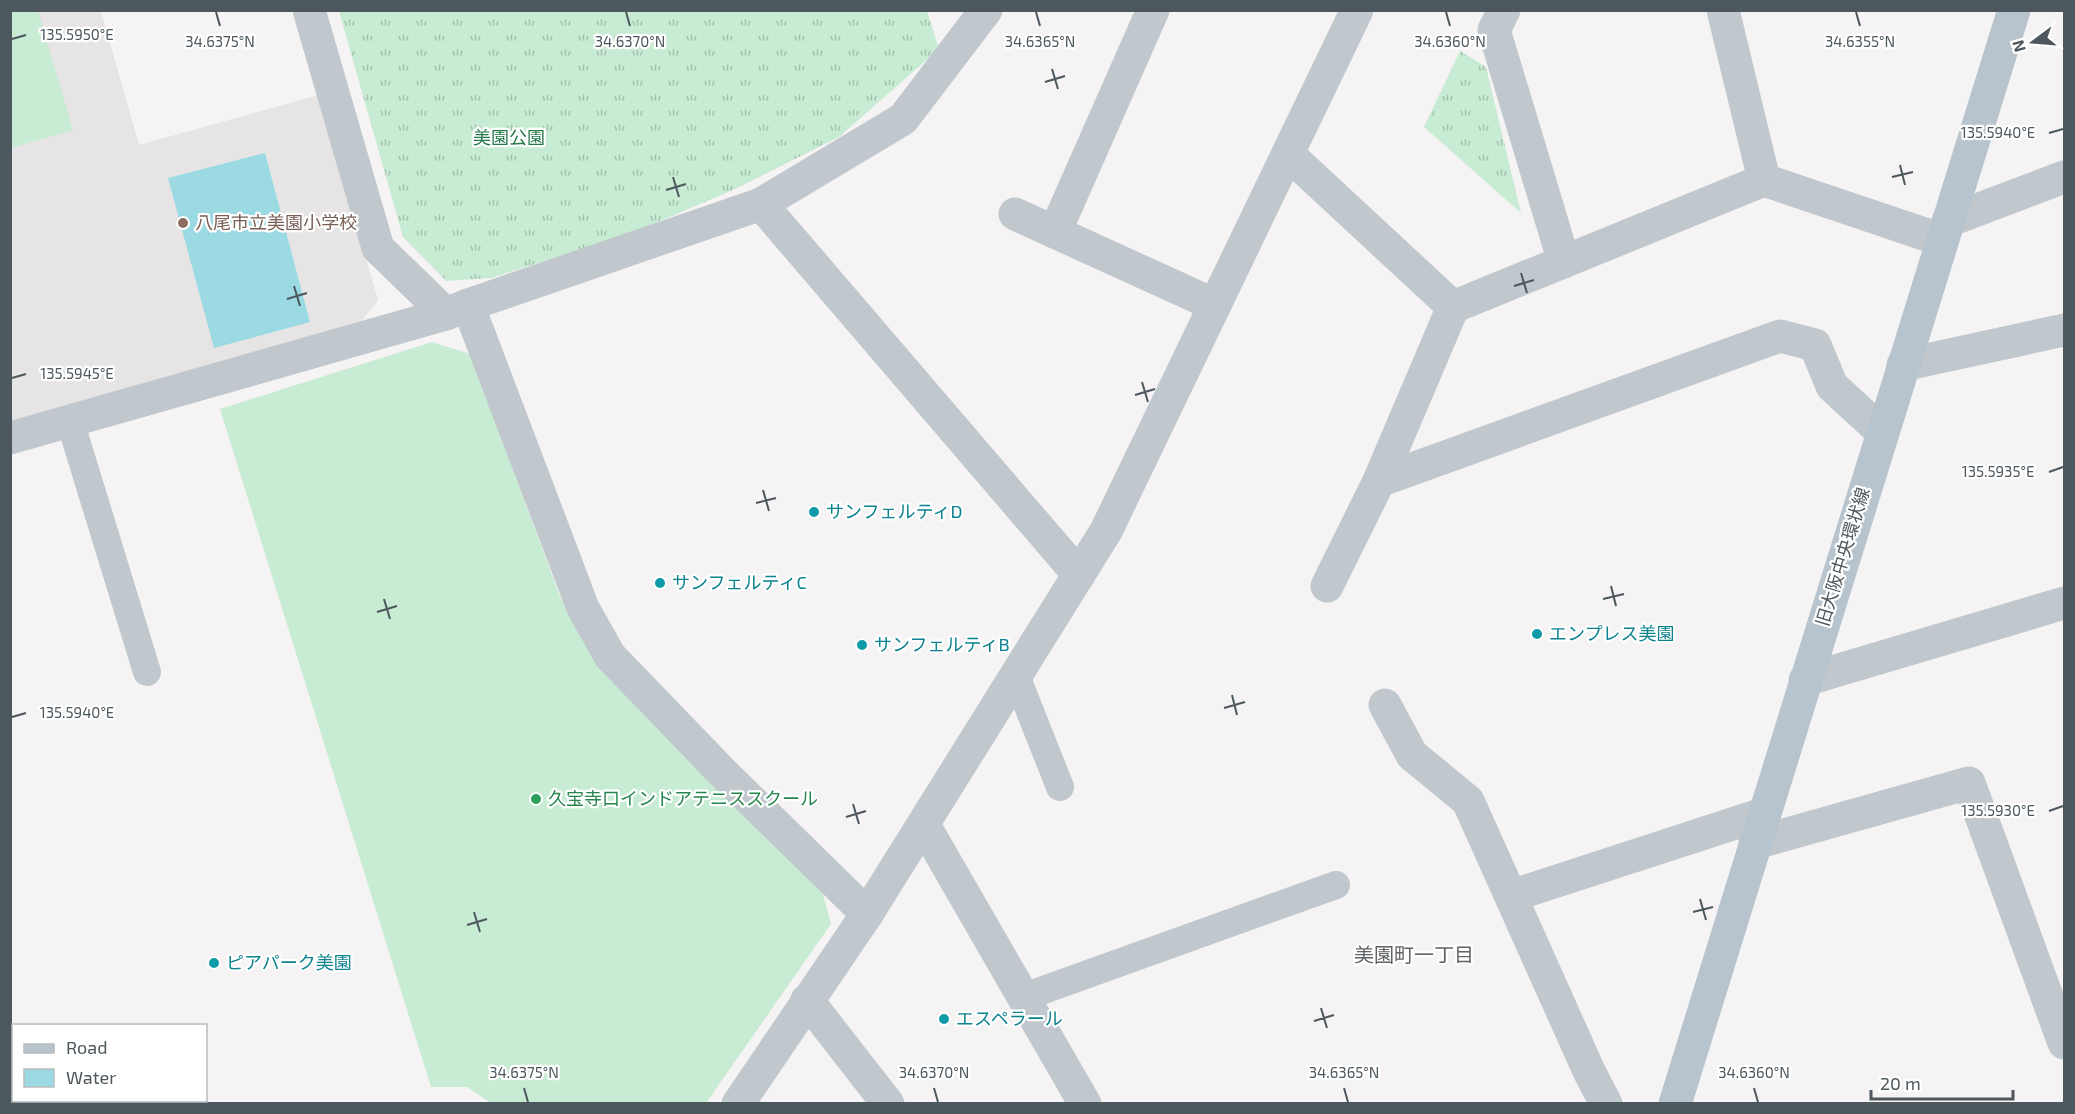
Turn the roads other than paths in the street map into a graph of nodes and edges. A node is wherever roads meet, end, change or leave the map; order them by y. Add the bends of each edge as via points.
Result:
1 (309, 10) edge
2 (986, 10) edge
3 (1153, 10) edge
4 (1357, 10) edge
5 (1504, 10) edge
6 (1723, 10) edge
7 (2014, 10) edge
8 (1288, 154) junction
9 (2064, 177) edge
10 (1764, 180) junction
11 (761, 204) junction
12 (1015, 214) dead end
13 (1945, 231) junction
14 (1055, 232) junction
15 (1564, 262) junction
16 (1215, 305) junction
17 (1454, 308) junction
18 (457, 310) junction
19 (2064, 330) edge
20 (1903, 365) junction
21 (70, 421) junction
22 (1882, 432) junction
23 (10, 438) edge
24 (1379, 481) junction
25 (1079, 575) junction
26 (1327, 586) dead end
27 (2064, 603) edge
28 (147, 672) dead end
29 (1016, 675) junction
30 (1805, 680) junction
31 (1385, 705) dead end
32 (1060, 787) dead end
33 (924, 825) junction
34 (1759, 828) junction
35 (1336, 885) dead end
36 (1511, 896) junction
37 (867, 914) junction
38 (1024, 997) junction
39 (807, 1000) junction
40 (2064, 1043) edge
41 (738, 1104) edge
42 (888, 1104) edge
43 (1085, 1104) edge
44 (1606, 1104) edge
45 (1675, 1104) edge

1 - 18 street via 378,248
2 - 11 street via 903,119
3 - 14 street
4 - 8 street
5 - 15 street via 1494,30
6 - 10 street
7 - 13 main road, 旧大阪中央環状線
8 - 16 street
8 - 17 street
9 - 13 street
10 - 13 street
10 - 15 street
11 - 18 street
11 - 25 street
12 - 14 street
13 - 20 main road, 旧大阪中央環状線
14 - 16 street
15 - 17 street
16 - 25 street via 1106,531
17 - 24 street
18 - 21 street
18 - 37 street via 583,608 610,656
19 - 20 street
20 - 22 main road, 旧大阪中央環状線
21 - 23 street
21 - 28 lane
22 - 24 street via 1832,386 1815,345 1780,336
22 - 30 main road, 旧大阪中央環状線
24 - 26 street
25 - 29 street
27 - 30 street
29 - 32 lane
29 - 33 street
30 - 34 main road, 旧大阪中央環状線
31 - 36 street via 1412,754 1468,801
33 - 37 street
33 - 38 street
34 - 36 street
34 - 40 street via 1969,783
34 - 45 main road, 旧大阪中央環状線
35 - 38 lane
36 - 44 street
37 - 39 street
38 - 43 street
39 - 41 street
39 - 42 street

